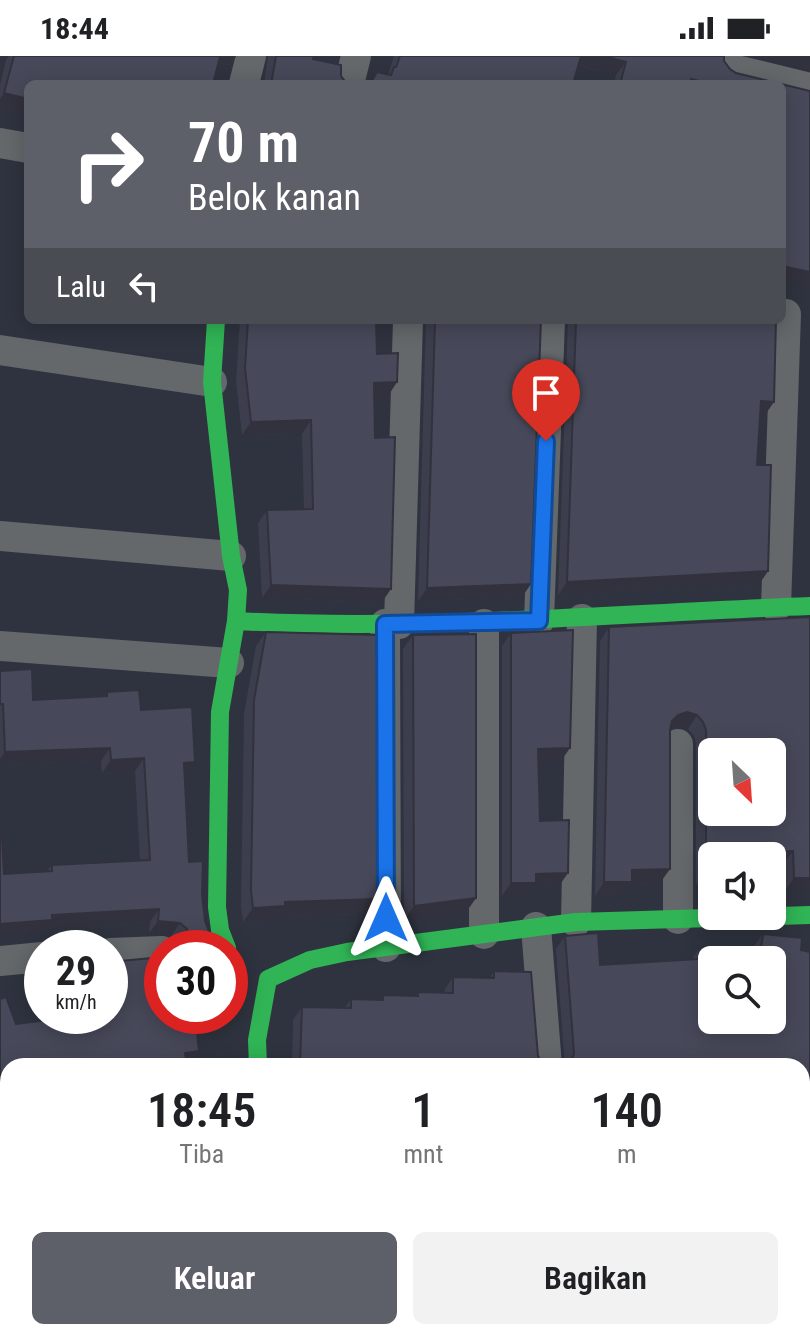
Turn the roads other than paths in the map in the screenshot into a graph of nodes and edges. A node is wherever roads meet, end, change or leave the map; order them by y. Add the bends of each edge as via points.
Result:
1 (251, 56) edge
2 (356, 56) edge
3 (732, 70) edge
4 (245, 80) edge
5 (350, 80) edge
6 (775, 80) edge
7 (786, 82) edge
8 (810, 88) edge
9 (0, 143) edge
10 (24, 147) edge
11 (793, 316) edge
12 (216, 324) edge
13 (408, 324) edge
14 (550, 324) edge
15 (0, 350) edge
16 (212, 382) junction
17 (0, 536) edge
18 (231, 556) junction
19 (810, 606) edge
20 (776, 607) junction
21 (582, 619) junction
22 (236, 621) junction
23 (539, 621) junction
24 (392, 624) junction
25 (484, 624) junction
26 (0, 646) edge
27 (229, 663) junction
28 (678, 744) dead end
29 (810, 915) edge
30 (678, 919) junction
31 (576, 922) junction
32 (536, 927) junction
33 (223, 930) edge
34 (484, 934) junction
35 (386, 947) junction
36 (24, 959) edge
37 (0, 961) edge
38 (248, 967) edge
39 (268, 979) junction
40 (258, 1058) edge
41 (546, 1058) edge

1 - 4 street
2 - 5 street
3 - 6 street
7 - 8 street
9 - 10 street
11 - 20 street
12 - 16 street
13 - 24 street
14 - 23 street
15 - 16 street
16 - 18 street
17 - 18 street
18 - 22 street via 238,590
19 - 20 street
20 - 21 street
21 - 23 street
21 - 31 street
22 - 24 street via 312,627
22 - 27 street
23 - 25 street
24 - 25 street
24 - 35 street
25 - 34 street
26 - 27 street
27 - 33 street via 220,712 217,907
28 - 30 street
29 - 30 street
30 - 31 street
31 - 32 street
32 - 34 street
32 - 41 street
34 - 35 street
35 - 39 street via 310,960
36 - 37 street
38 - 39 street
39 - 40 street

